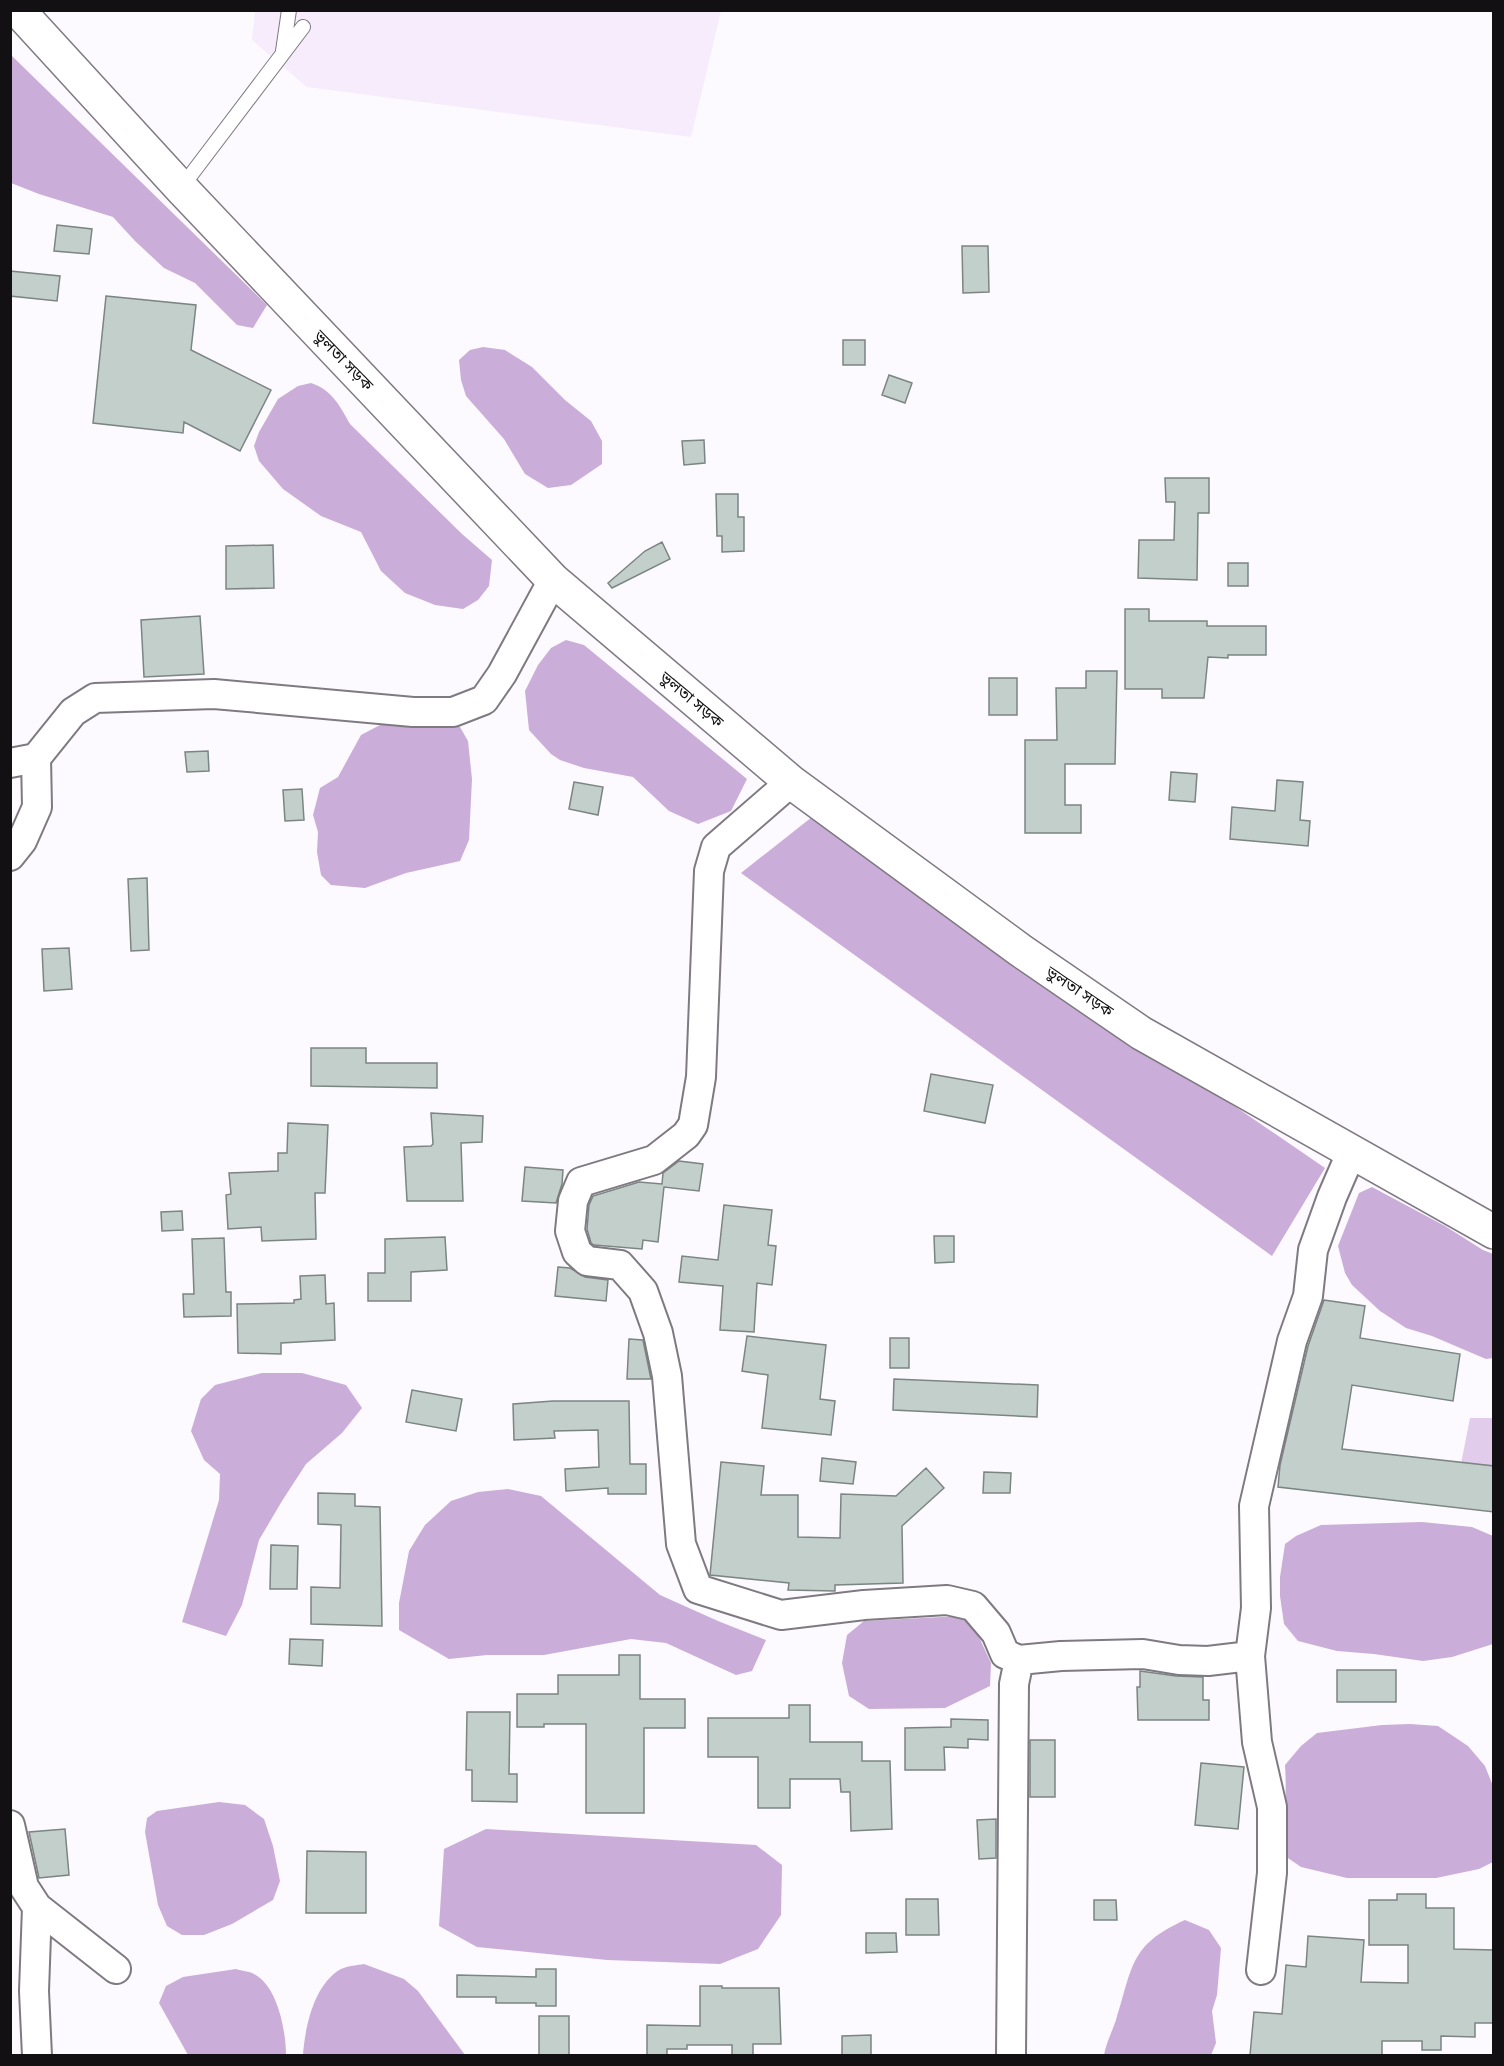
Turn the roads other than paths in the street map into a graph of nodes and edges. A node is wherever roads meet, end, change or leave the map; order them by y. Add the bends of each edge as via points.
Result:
1 (18, 10) edge
2 (289, 10) edge
3 (303, 27) dead end
4 (283, 53) junction
5 (181, 188) junction
6 (553, 580) junction
7 (23, 761) edge
8 (790, 782) junction
9 (10, 856) edge
10 (1352, 1151) junction
11 (1494, 1232) edge
12 (1250, 1656) junction
13 (1018, 1660) junction
14 (10, 1825) edge
15 (37, 1907) junction
16 (116, 1969) dead end
17 (1261, 1970) dead end
18 (38, 2055) edge
19 (1011, 2055) edge

1 - 5 highway, ভুলতা সড়ক
2 - 4 lane
3 - 4 lane
4 - 5 lane
5 - 6 highway, ভুলতা সড়ক
6 - 7 street via 484,700 453,712 413,712 214,694 95,698 73,712
6 - 8 highway, ভুলতা সড়ক
7 - 9 street via 37,807 22,841
8 - 10 highway, ভুলতা সড়ক via 1141,1033
8 - 13 street via 716,847 711,863 701,1077 693,1125 654,1160 581,1182 573,1201 570,1231 577,1252 587,1261 620,1265 643,1291 658,1333 667,1376 681,1544 698,1588 781,1615 947,1600 973,1606 996,1633 1005,1654
10 - 11 highway, ভুলতা সড়ক
10 - 12 street via 1313,1250 1308,1296 1292,1341 1254,1506 1256,1608
12 - 13 street via 1208,1661 1143,1654
12 - 17 street via 1257,1742 1272,1807 1272,1873
13 - 19 street via 1014,1684
14 - 15 street via 24,1887
15 - 16 street
15 - 18 street via 34,1990

